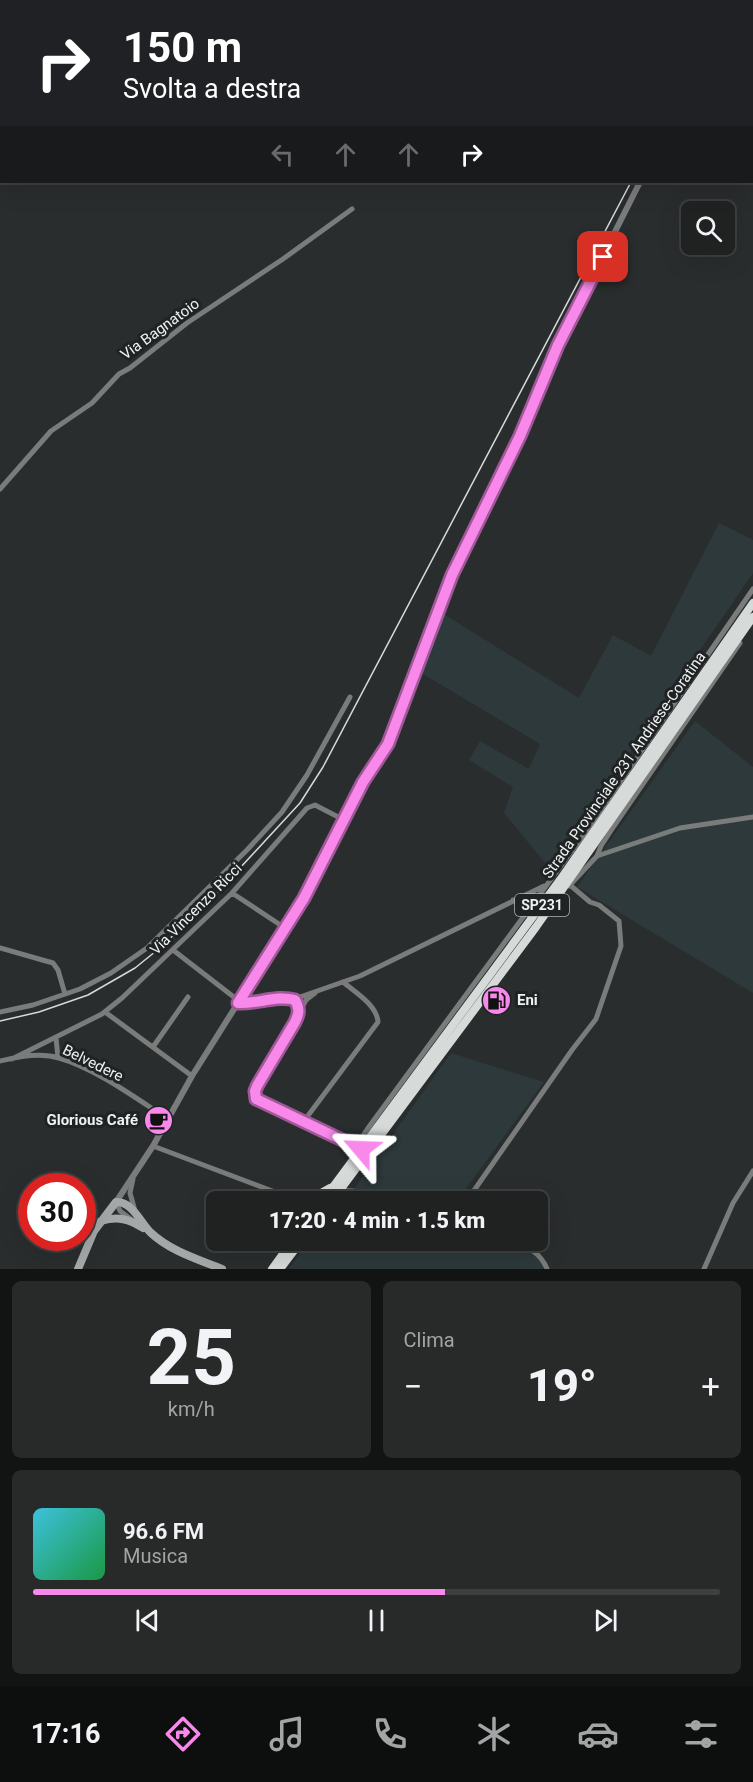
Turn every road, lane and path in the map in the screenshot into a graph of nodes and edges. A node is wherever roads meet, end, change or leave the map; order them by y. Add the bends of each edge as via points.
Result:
1 (639, 183) edge
2 (352, 209) dead end
3 (0, 489) edge
4 (753, 589) edge
5 (753, 603) edge
6 (753, 617) edge
7 (753, 624) edge
8 (350, 698) dead end
9 (753, 817) edge
10 (344, 820) junction
11 (597, 856) junction
12 (545, 885) junction
13 (570, 885) junction
14 (232, 893) junction
15 (512, 900) junction
16 (546, 913) junction
17 (525, 915) junction
18 (285, 928) junction
19 (0, 948) edge
20 (173, 950) junction
21 (343, 982) junction
22 (318, 991) junction
23 (64, 994) junction
24 (188, 997) dead end
25 (284, 997) junction
26 (239, 1002) junction
27 (0, 1012) edge
28 (105, 1012) junction
29 (299, 1013) junction
30 (56, 1038) junction
31 (44, 1043) junction
32 (153, 1047) junction
33 (45, 1056) junction
34 (58, 1058) junction
35 (12, 1059) junction
36 (0, 1061) edge
37 (192, 1076) junction
38 (168, 1119) junction
39 (304, 1120) junction
40 (153, 1146) junction
41 (361, 1149) junction
42 (753, 1171) edge
43 (134, 1176) junction
44 (336, 1189) junction
45 (269, 1191) edge
46 (330, 1191) edge
47 (353, 1191) edge
48 (474, 1191) edge
49 (116, 1202) junction
50 (135, 1218) junction
51 (101, 1221) junction
52 (285, 1251) edge
53 (294, 1251) edge
54 (533, 1251) edge
55 (78, 1269) edge
56 (222, 1269) edge
57 (272, 1269) edge
58 (280, 1269) edge
59 (547, 1269) edge
60 (704, 1269) edge

1 - 10 street via 558,345 520,436 452,575 388,744
2 - 3 street, Via Bagnatoio via 187,322 119,374 92,403 51,431
4 - 12 street, SP231
5 - 41 highway, Strada Provinciale 231 Andriese-Coratina / SP231 via 567,870
6 - 16 highway, Strada Provinciale 231 Andriese-Coratina / SP231
7 - 11 street
8 - 23 street via 297,792 247,850 147,948 111,973
9 - 11 street via 680,828
10 - 14 street, Via Vincenzo Ricci via 315,805 307,807
10 - 18 street
11 - 13 street
12 - 15 street
12 - 17 street, SP231
13 - 16 street
13 - 48 street via 619,921 621,946 596,1019
14 - 18 street
14 - 20 street, Via Vincenzo Ricci
15 - 17 street via 523,904
15 - 21 street
16 - 44 highway, Strada Provinciale 231 Andriese-Coratina / SP231
17 - 41 street, SP231 via 371,1124
18 - 26 street
19 - 23 street via 53,963
20 - 26 street
20 - 28 street, Via Vincenzo Ricci
21 - 22 street
21 - 39 street via 373,1009 378,1022
22 - 25 street
22 - 29 street via 306,1000
23 - 27 street
24 - 32 street
25 - 26 street
25 - 29 street via 295,1000
26 - 37 street
28 - 30 street, Via Vincenzo Ricci
28 - 32 street
29 - 39 street via 255,1091 261,1102
30 - 31 street, Via Vincenzo Ricci
30 - 34 street
31 - 33 street
31 - 35 street, Via Vincenzo Ricci
32 - 37 street
33 - 34 street, Belvedere
33 - 35 street, Belvedere
34 - 38 street, Belvedere via 94,1074
35 - 36 street, Belvedere
37 - 38 street
38 - 40 street
39 - 41 street
40 - 43 street
40 - 45 street
41 - 44 highway, Strada Provinciale 231 Andriese-Coratina / SP231
42 - 60 street
43 - 49 street
43 - 50 street via 130,1193
44 - 46 highway
44 - 47 street
49 - 50 main road via 124,1203
49 - 51 main road
50 - 51 main road
50 - 56 main road via 172,1247
51 - 55 main road
52 - 57 highway
53 - 58 highway
54 - 59 street via 544,1260

